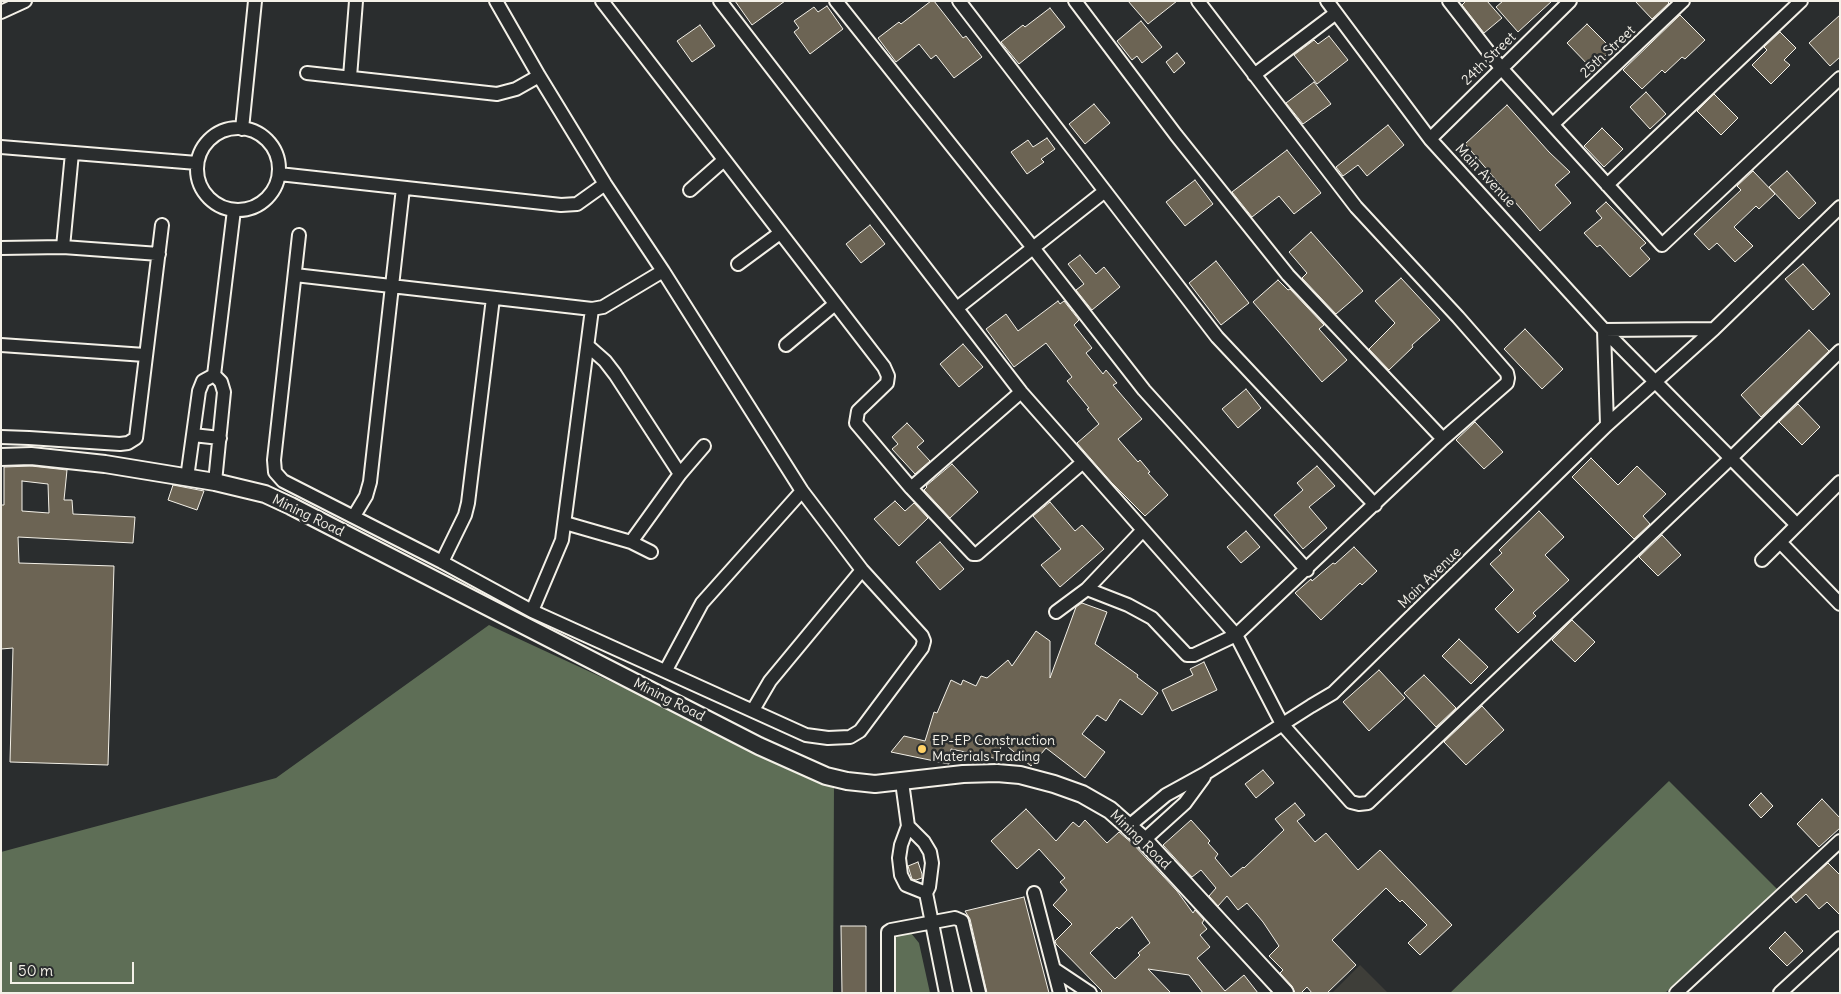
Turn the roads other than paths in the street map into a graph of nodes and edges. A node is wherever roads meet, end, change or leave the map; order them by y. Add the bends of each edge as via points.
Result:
1 (25, 1) edge
2 (255, 1) edge
3 (356, 1) edge
4 (496, 1) edge
5 (602, 1) edge
6 (720, 1) edge
7 (836, 1) edge
8 (959, 1) edge
9 (1075, 1) edge
10 (1198, 1) edge
11 (1326, 1) edge
12 (1450, 1) edge
13 (1570, 1) edge
14 (1683, 1) edge
15 (1802, 1) edge
16 (1, 12) edge
17 (1336, 14) junction
18 (1501, 68) junction
19 (307, 73) dead end
20 (1254, 75) junction
21 (539, 76) junction
22 (350, 78) junction
23 (1840, 78) edge
24 (1553, 124) junction
25 (242, 129) junction
26 (1430, 139) junction
27 (1, 147) edge
28 (72, 153) junction
29 (724, 160) junction
30 (197, 163) junction
31 (279, 174) junction
32 (605, 184) junction
33 (1607, 185) junction
34 (403, 188) junction
35 (690, 190) dead end
36 (1105, 191) junction
37 (1840, 207) edge
38 (234, 210) junction
39 (162, 225) dead end
40 (780, 233) junction
41 (299, 235) dead end
42 (1, 248) edge
43 (63, 248) junction
44 (1034, 248) junction
45 (159, 254) junction
46 (738, 264) dead end
47 (663, 270) junction
48 (295, 275) junction
49 (392, 286) junction
50 (493, 298) junction
51 (835, 304) junction
52 (957, 308) junction
53 (592, 309) junction
54 (1714, 329) junction
55 (1604, 330) junction
56 (1, 345) edge
57 (786, 345) dead end
58 (588, 346) junction
59 (1840, 351) edge
60 (145, 355) junction
61 (214, 375) junction
62 (1656, 381) junction
63 (1021, 392) junction
64 (1607, 425) junction
65 (193, 435) junction
66 (1, 438) edge
67 (220, 438) junction
68 (1443, 439) junction
69 (704, 446) dead end
70 (1, 457) edge
71 (1731, 458) junction
72 (1082, 463) junction
73 (680, 474) junction
74 (187, 478) junction
75 (215, 482) junction
76 (1840, 482) edge
77 (911, 488) junction
78 (802, 491) junction
79 (1375, 505) junction
80 (354, 516) junction
81 (565, 523) junction
82 (1796, 525) junction
83 (1143, 530) junction
84 (631, 542) junction
85 (1780, 542) junction
86 (651, 552) dead end
87 (1762, 560) dead end
88 (442, 562) junction
89 (862, 570) junction
90 (1306, 570) junction
91 (1087, 589) junction
92 (1840, 604) edge
93 (532, 611) junction
94 (1056, 612) dead end
95 (1236, 635) junction
96 (666, 670) junction
97 (753, 710) junction
98 (1282, 724) junction
99 (1206, 773) junction
100 (902, 782) junction
101 (908, 826) junction
102 (1129, 826) junction
103 (1144, 840) junction
104 (1840, 841) edge
105 (926, 893) junction
106 (1034, 893) dead end
107 (932, 923) junction
108 (1840, 938) edge
109 (1054, 969) junction
110 (888, 993) edge
111 (946, 993) edge
112 (978, 993) edge
113 (1060, 993) edge
114 (1090, 993) edge
115 (1285, 993) edge
116 (1676, 993) edge
117 (1780, 993) edge

1 - 16 street
2 - 25 street
3 - 22 street
4 - 21 street
5 - 29 street
6 - 52 street
7 - 44 street
8 - 36 street
9 - 68 street via 1176,135 1288,275
10 - 20 street
11 - 17 street, Main Avenue
12 - 18 street
13 - 18 street, 24th Street
14 - 24 street, 25th Street
15 - 33 street
17 - 20 street
17 - 26 street, Main Avenue
18 - 24 street
18 - 26 street, 24th Street
19 - 22 street
20 - 68 street via 1356,206 1507,373 1507,383
21 - 22 street via 516,89 497,94
21 - 32 street
23 - 33 street via 1662,245
24 - 33 street
25 - 30 street via 229,129 218,134 204,146
25 - 31 street via 254,132 270,144 278,161
26 - 55 street, Main Avenue
27 - 28 street
28 - 30 street
28 - 43 street
29 - 35 street
29 - 40 street
30 - 38 street via 202,189 210,199
31 - 34 street
31 - 38 street via 272,192 258,205
32 - 34 street via 577,204 561,205
32 - 47 street
34 - 49 street
36 - 44 street
36 - 79 street via 1217,337
37 - 54 street, Main Avenue
38 - 61 street
39 - 45 street
40 - 46 street
40 - 51 street
41 - 48 street
42 - 43 street
43 - 45 street
44 - 52 street
44 - 90 street via 1144,390
45 - 60 street
47 - 53 street via 602,307
47 - 78 street
48 - 49 street
48 - 80 street via 275,472 283,481
49 - 50 street
49 - 80 street via 370,482
50 - 53 street
50 - 88 street via 468,503
51 - 57 street
51 - 77 street via 888,376 887,383 858,411 856,423
52 - 63 street
53 - 58 street
54 - 55 street
54 - 62 street, Main Avenue
55 - 62 street, Main Avenue
55 - 64 street
56 - 60 street
58 - 73 street via 615,374
58 - 81 street
59 - 71 street
60 - 66 street via 136,438 128,443
61 - 65 street via 203,381 199,391
61 - 67 street via 224,392
62 - 64 street, Main Avenue
62 - 71 street, Main Avenue
63 - 72 street
63 - 77 street
64 - 98 street, Main Avenue via 1333,694
65 - 67 street
65 - 74 street
67 - 75 street
68 - 79 street
69 - 73 street
70 - 74 street, Mining Road via 75,460
71 - 82 street, Main Avenue
71 - 98 street via 1368,803 1351,802
72 - 77 street via 977,554 973,554
72 - 83 street
73 - 84 street
74 - 75 street, Mining Road
75 - 100 street, Mining Road via 264,494 291,506 802,766 847,781
76 - 82 street
78 - 89 street
78 - 96 street via 702,603
79 - 90 street
80 - 88 street
81 - 84 street
81 - 93 street via 562,540
82 - 85 street
83 - 91 street
83 - 95 street
84 - 86 street
85 - 87 street
85 - 92 street
88 - 93 street
89 - 97 street via 770,681
89 - 97 street via 924,641 860,731 850,737 806,735
90 - 95 street
91 - 94 street
91 - 95 street via 1152,618 1189,656
93 - 96 street
95 - 98 street
96 - 97 street
98 - 99 street, Main Avenue
99 - 102 street, Main Avenue via 1166,794
99 - 103 street, Main Avenue via 1185,803
100 - 101 street
100 - 102 street, Mining Road via 963,774 1020,775 1082,794 1110,810
101 - 105 street via 930,852 932,863
101 - 105 street via 899,858 901,875 906,885
102 - 103 street, Mining Road
103 - 115 street, Mining Road
104 - 116 street
105 - 107 street
106 - 109 street
107 - 110 street via 888,932
107 - 111 street
107 - 112 street via 955,918 962,921
108 - 117 street
109 - 113 street
109 - 114 street

